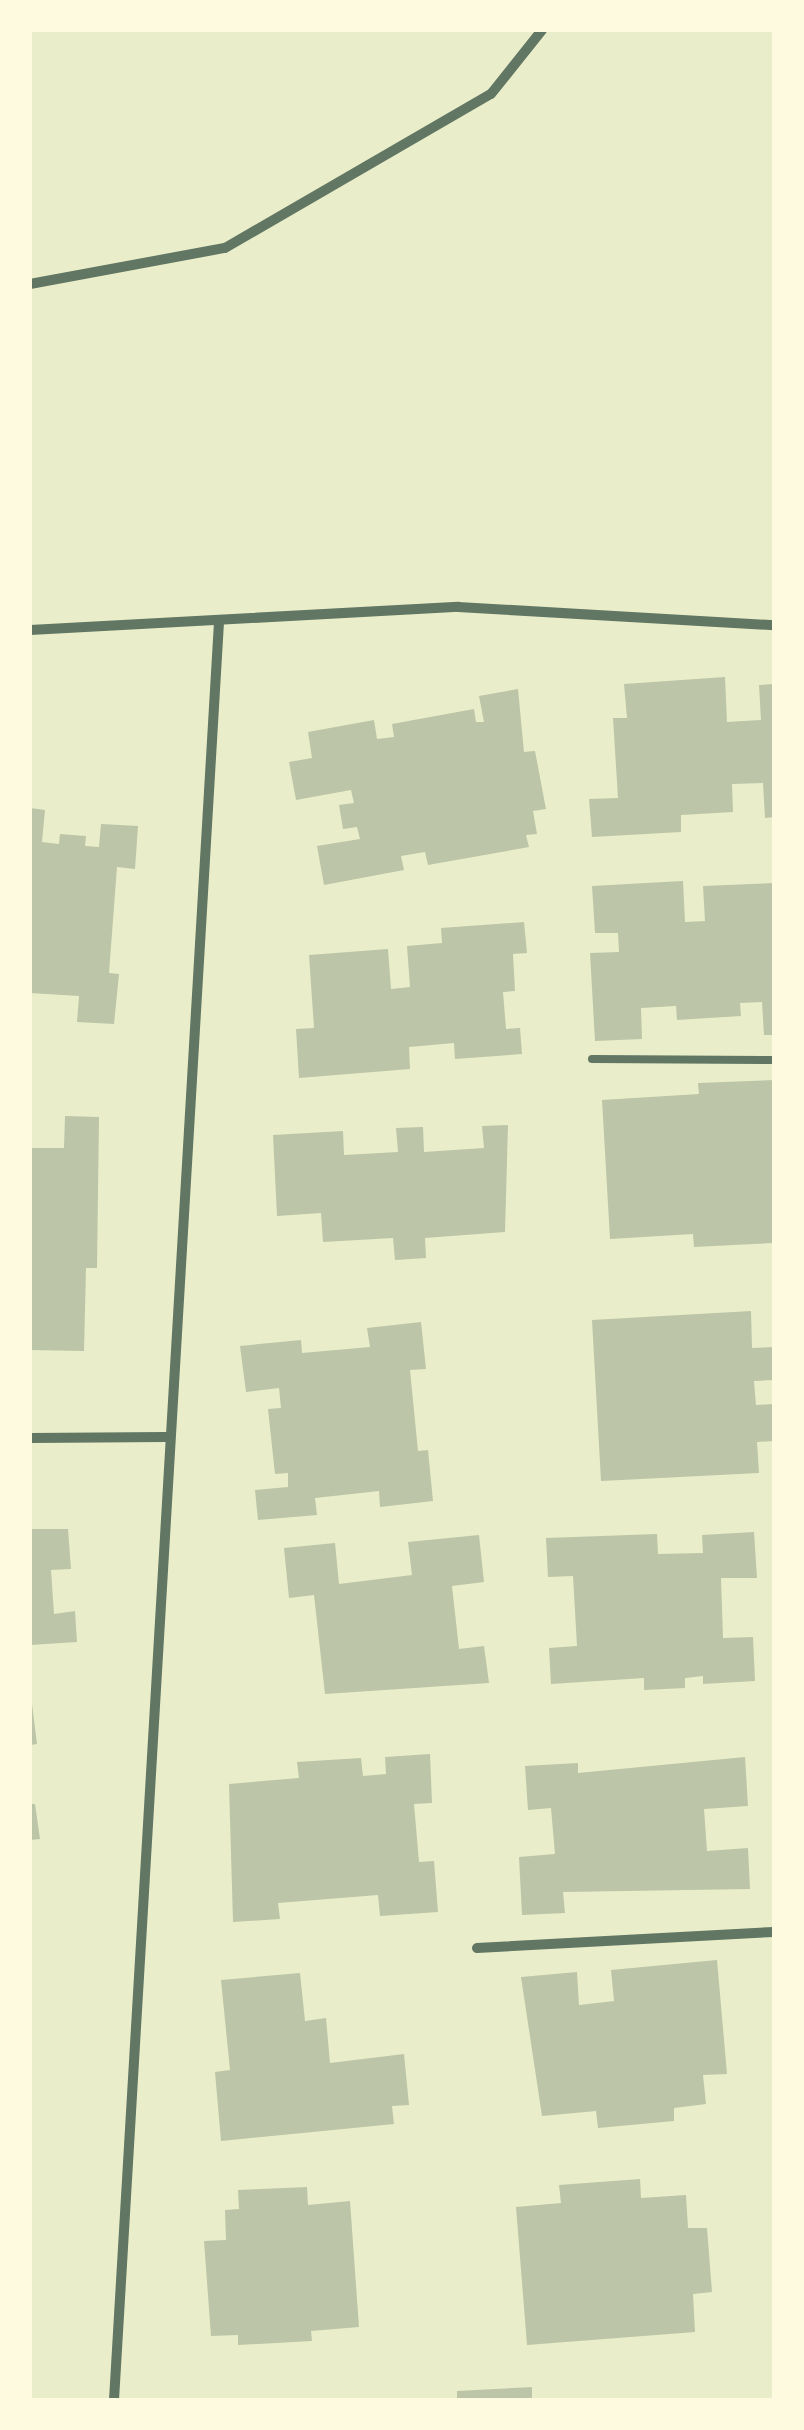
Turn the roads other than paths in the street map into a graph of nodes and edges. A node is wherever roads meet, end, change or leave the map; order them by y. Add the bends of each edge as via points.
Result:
1 (542, 30) edge
2 (30, 284) edge
3 (219, 622) junction
4 (774, 625) edge
5 (30, 630) edge
6 (592, 1059) dead end
7 (774, 1060) edge
8 (166, 1437) junction
9 (30, 1438) edge
10 (774, 1932) edge
11 (477, 1948) dead end
12 (114, 2400) edge

1 - 2 street via 491,94 225,248
3 - 4 street via 458,607
3 - 5 street
3 - 8 street
6 - 7 lane
8 - 9 street
8 - 12 street
10 - 11 street

